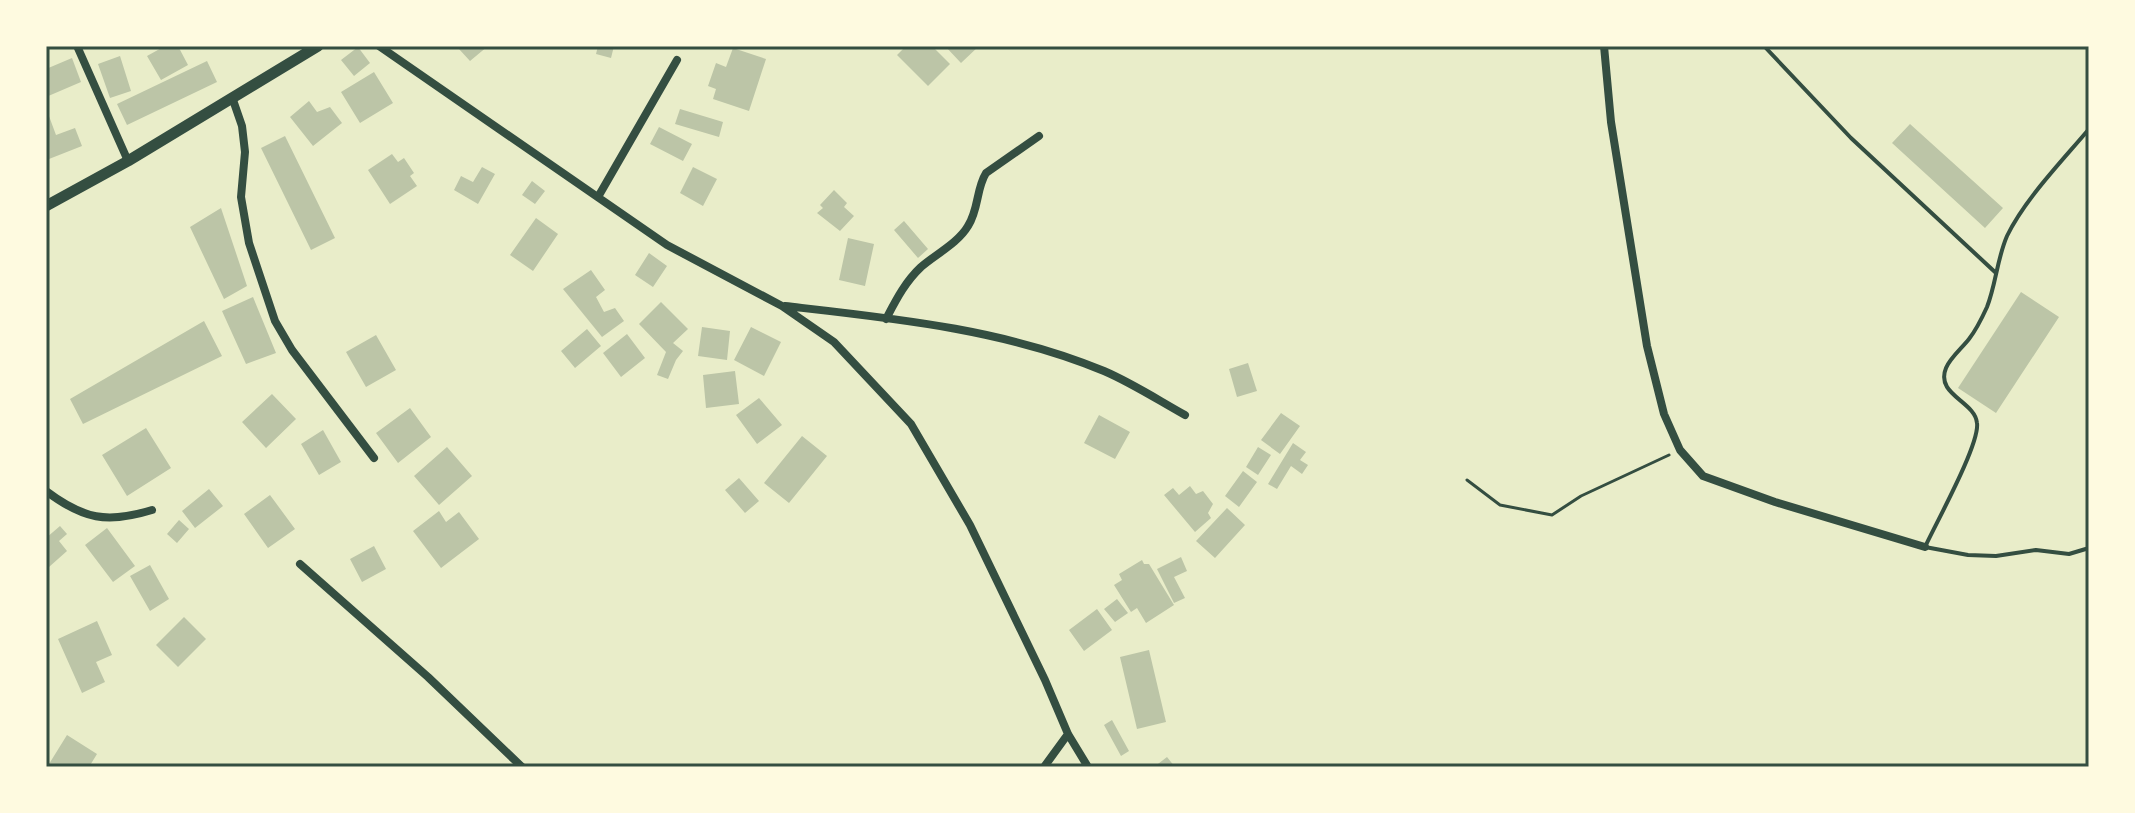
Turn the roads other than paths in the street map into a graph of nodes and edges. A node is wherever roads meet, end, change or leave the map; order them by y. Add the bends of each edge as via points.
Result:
1 (77, 46) edge
2 (318, 46) edge
3 (379, 46) edge
4 (1604, 46) edge
5 (1764, 46) edge
6 (677, 60) dead end
7 (232, 97) junction
8 (2089, 129) edge
9 (1039, 136) dead end
10 (128, 161) junction
11 (598, 197) junction
12 (46, 206) edge
13 (1996, 273) junction
14 (782, 306) junction
15 (886, 319) junction
16 (1185, 415) dead end
17 (374, 458) dead end
18 (46, 491) edge
19 (152, 510) dead end
20 (1925, 547) junction
21 (2089, 548) edge
22 (300, 564) dead end
23 (1068, 734) junction
24 (522, 767) edge
25 (1044, 767) edge
26 (1088, 767) edge

1 - 10 street
2 - 7 main road
3 - 11 street
4 - 20 street via 1647,346 1664,414 1680,450 1703,476
5 - 13 lane via 1851,138
6 - 11 street
7 - 10 main road
7 - 17 street via 242,126 241,197 249,243 275,321
8 - 13 lane via 2009,233
9 - 15 street via 986,173 968,226 919,269
10 - 12 main road
11 - 14 street via 667,245
13 - 20 lane via 1983,315 1946,367 1944,379 1952,394 1978,424
14 - 15 street
14 - 23 street via 834,342 911,424 970,525
15 - 16 street via 1012,340 1104,371
18 - 19 street via 69,508 100,518 128,518
20 - 21 lane via 1996,556 2036,550 2069,554
22 - 24 street
23 - 25 street
23 - 26 street

